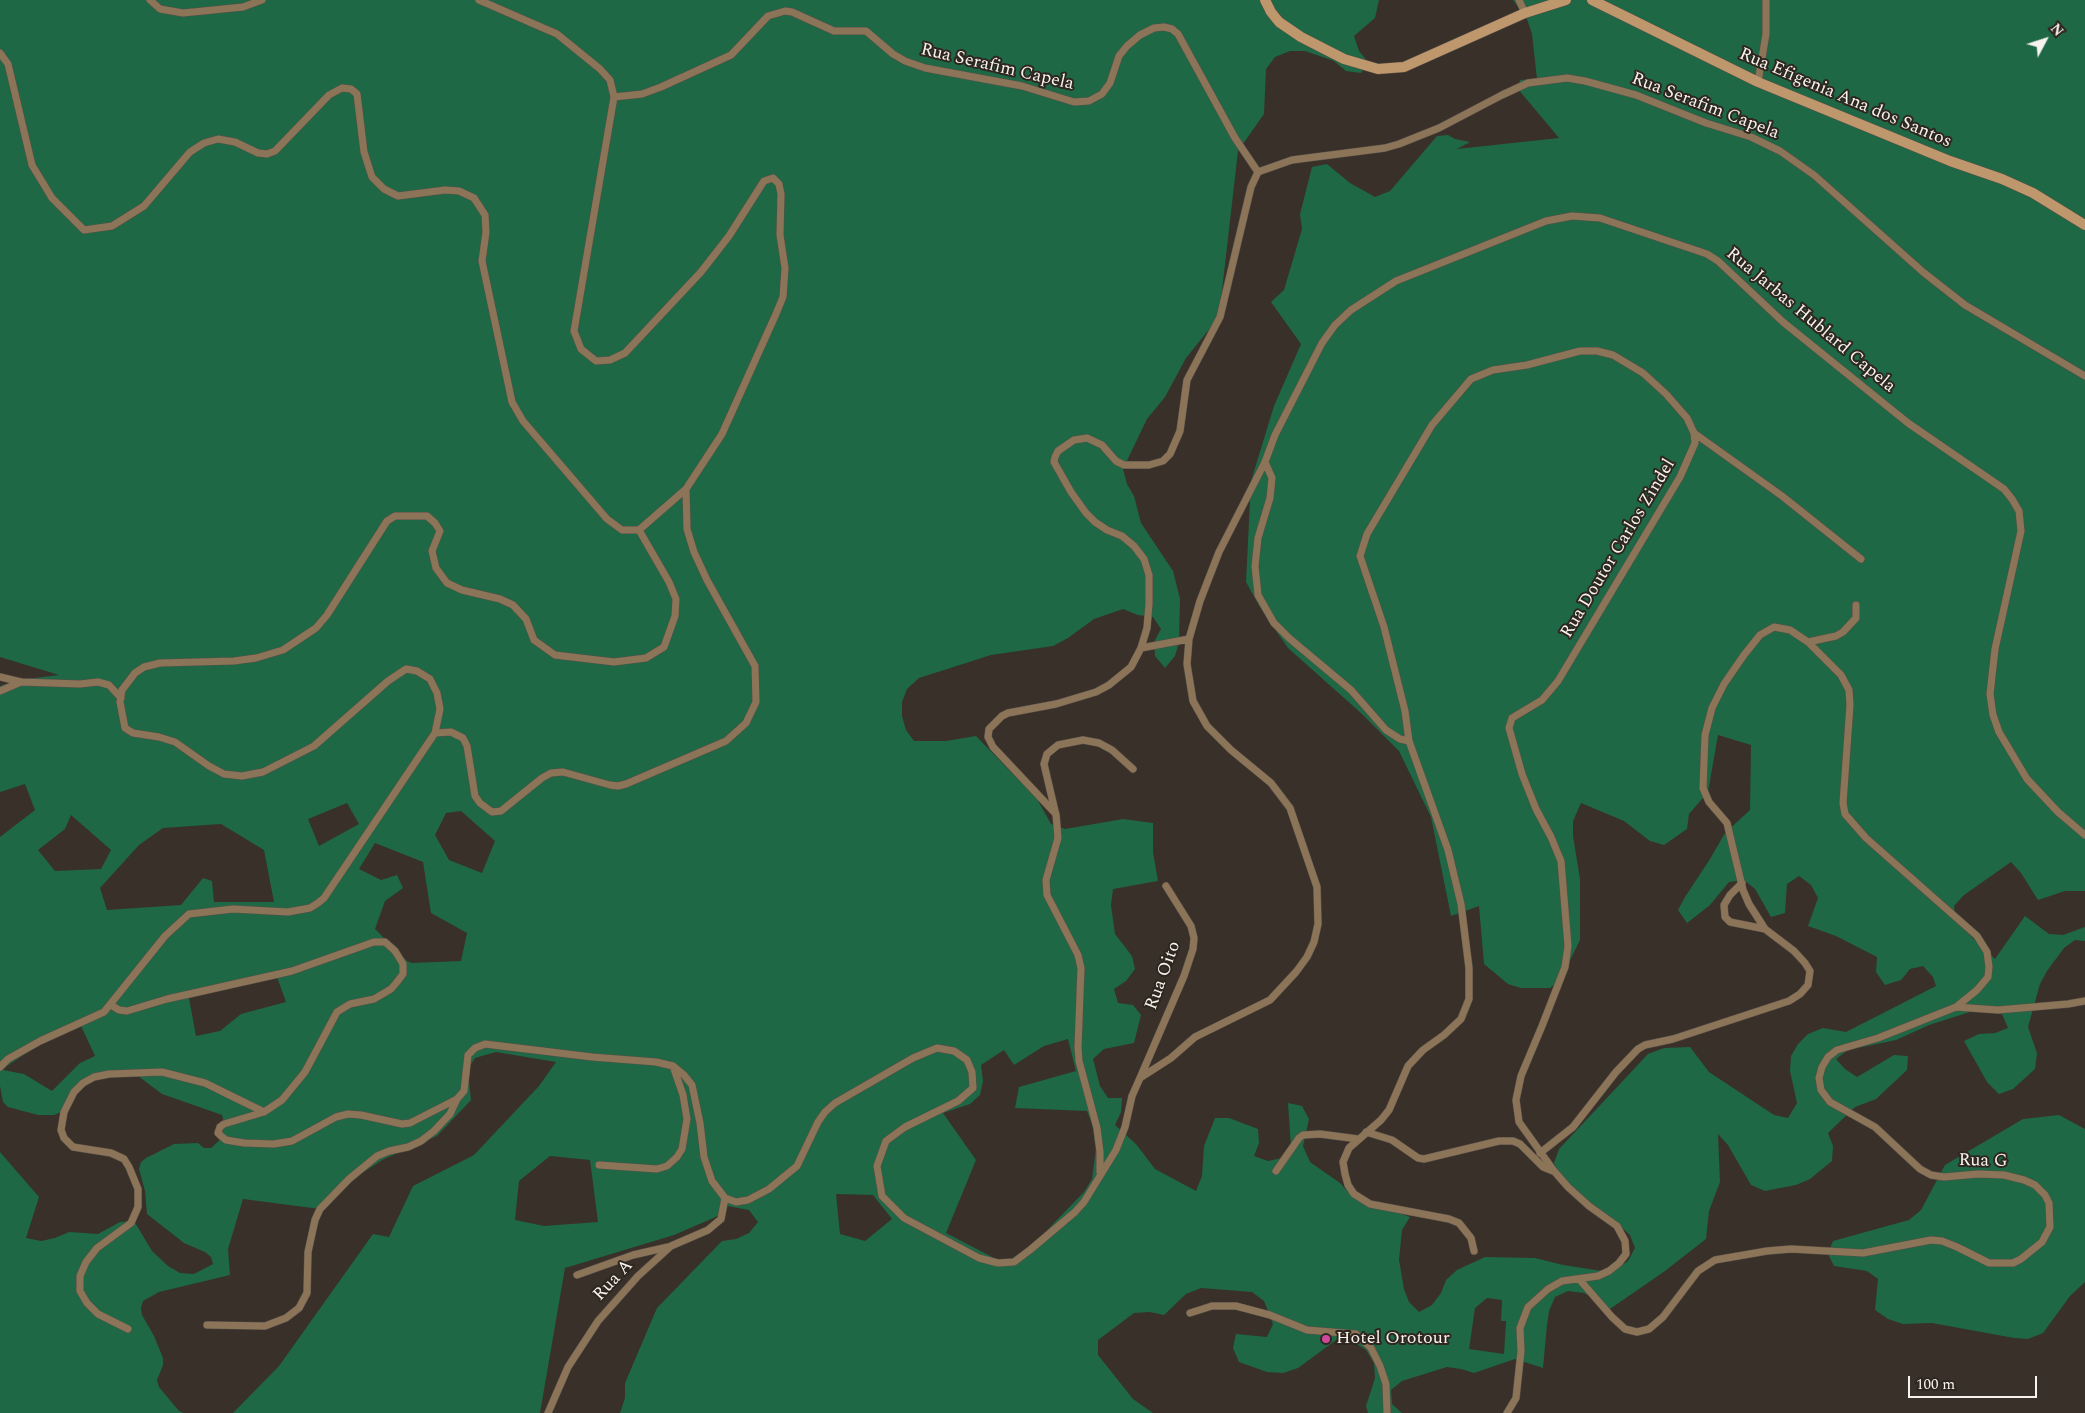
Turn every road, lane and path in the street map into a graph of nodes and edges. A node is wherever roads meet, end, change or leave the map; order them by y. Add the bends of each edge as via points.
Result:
1 (150, 0) edge
2 (262, 0) edge
3 (479, 0) edge
4 (1265, 0) edge
5 (1519, 0) edge
6 (1566, 0) edge
7 (1592, 0) edge
8 (1766, 0) edge
9 (1525, 13) junction
10 (0, 53) edge
11 (1758, 82) junction
12 (614, 97) junction
13 (1258, 172) junction
14 (2085, 225) edge
15 (2085, 376) edge
16 (1694, 433) junction
17 (1265, 462) junction
18 (686, 489) junction
19 (639, 530) junction
20 (1861, 559) dead end
21 (1856, 605) dead end
22 (1189, 639) junction
23 (1808, 642) junction
24 (1142, 648) junction
25 (0, 677) edge
26 (21, 682) junction
27 (0, 690) edge
28 (121, 698) junction
29 (435, 733) junction
30 (1409, 741) junction
31 (1133, 769) dead end
32 (1056, 814) junction
33 (2085, 836) edge
34 (1742, 883) junction
35 (1166, 886) dead end
36 (1765, 929) junction
37 (2085, 1001) edge
38 (111, 1005) junction
39 (1956, 1007) junction
40 (673, 1066) junction
41 (0, 1067) edge
42 (1140, 1078) junction
43 (457, 1099) junction
44 (264, 1112) junction
45 (1366, 1132) junction
46 (1358, 1139) junction
47 (1540, 1153) junction
48 (599, 1165) dead end
49 (1276, 1171) dead end
50 (1554, 1171) junction
51 (1100, 1173) junction
52 (725, 1198) junction
53 (671, 1246) junction
54 (1474, 1251) dead end
55 (577, 1276) dead end
56 (1579, 1279) junction
57 (1190, 1313) dead end
58 (207, 1325) dead end
59 (128, 1329) dead end
60 (548, 1413) edge
61 (1387, 1413) edge
62 (1507, 1413) edge

1 - 2 street via 160,9 183,13 243,7
3 - 12 street via 557,34 610,80
4 - 9 street via 1279,22 1301,37 1344,59 1378,69 1412,64
5 - 9 street
6 - 9 street
7 - 11 street, Rua Efigenia Ana dos Santos
8 - 11 street via 1766,34
10 - 19 street via 8,64 32,165 52,198 84,230 112,226 144,206 190,152 204,144 218,139 267,154 275,151 329,94 342,88 351,89 356,94 364,152 372,177 384,189 398,196 459,191 474,198 478,204 485,215 482,262 512,402 523,421 607,519 622,530
11 - 14 street, Rua Efigenia Ana dos Santos via 2002,179 2042,198
12 - 13 street, Rua Serafim Capela via 654,90 731,55 768,16 785,11 834,31 866,31 905,62 924,68 1022,86 1074,102 1089,101 1102,94 1110,83 1127,46 1140,35 1164,27 1178,34 1235,138
12 - 18 street via 574,331 581,349 596,361 610,360 625,353 701,272 729,236 764,181 773,178 779,184 781,194 780,235 785,268 783,297 722,434
13 - 15 street, Rua Serafim Capela via 1292,160 1399,144 1528,84 1567,78 1585,81 1636,95 1706,124 1751,137 1780,151 1814,175 1965,305
13 - 24 street via 1251,187 1220,317 1187,380 1178,437 1170,454 1163,461 1149,465 1122,464 1102,445 1087,438 1074,440 1058,451 1054,462 1094,522 1122,536 1144,559 1149,575 1149,604
16 - 20 street via 1782,496
16 - 30 street via 1681,409 1649,378 1613,355 1597,351 1493,370 1471,379 1432,425 1367,534 1360,556 1384,627 1405,711
16 - 47 street, Rua Doutor Carlos Zindel via 1695,443 1680,477 1558,681 1542,700 1512,718 1509,728 1522,774 1561,861 1568,946 1565,967 1520,1076 1516,1100 1519,1122
17 - 22 street, Rua Jarbas Hublard Capela via 1219,552
17 - 30 street via 1272,478 1255,566 1261,601 1279,628 1351,690 1386,730
17 - 33 street, Rua Jarbas Hublard Capela via 1275,434 1322,343 1335,325 1351,310 1396,281 1546,221 1572,216 1600,218 1707,254 1783,322 1908,423 2004,489 2012,499 2019,511 2021,531 1995,649 1990,694 1999,732 2028,780
18 - 19 street
18 - 29 street via 687,529 694,552 706,580 755,666 756,702 746,724 726,741 626,784 610,786 563,772 551,773 501,811 492,812 475,796 463,738 451,732
19 - 28 street via 676,599 676,616 664,647 646,658 614,662 555,655 534,640 526,619 513,605 446,584 436,568 432,551 440,531 427,516 395,516 380,530 327,615 304,637 284,650 256,658 160,663 144,667 126,683
21 - 23 street via 1856,618 1843,632
22 - 24 street
22 - 42 street, Rua Jarbas Hublard Capela via 1187,664 1193,701 1207,726 1272,783 1290,808 1317,888 1318,924 1307,956 1270,1000 1195,1038
23 - 34 street via 1790,630 1779,627 1766,630 1744,655 1712,708 1705,735 1703,788 1708,802 1727,823
23 - 39 street via 1841,674 1849,690 1842,803 1845,814 1866,838 1976,936 1987,952 1988,977
24 - 32 street via 1132,667 1096,692 1008,713 989,729 988,737 993,747
25 - 26 street
26 - 27 street
26 - 28 street via 98,682 109,685
28 - 29 street via 125,728 133,733 159,736 175,742 224,774 242,776 263,772 314,746 406,669 430,679 437,693 440,709
29 - 38 street via 318,903 288,912 233,909 189,914 165,936
30 - 45 street via 1448,850 1460,904 1469,968 1469,998 1461,1019 1408,1066 1388,1110
31 - 32 street via 1099,743 1083,740 1058,745 1047,754 1044,764
32 - 51 street via 1058,838 1046,880 1047,895 1080,962 1078,1054 1097,1128
34 - 36 street via 1749,904
34 - 36 street via 1724,905 1725,917 1730,922
35 - 42 street, Rua Oito via 1191,926 1193,949
36 - 47 street via 1794,952 1810,971 1808,985 1800,994 1789,1001 1673,1039 1644,1045 1616,1072 1573,1128
37 - 39 street, Rua G via 1998,1010
38 - 41 street via 98,1016 40,1041
38 - 44 street via 127,1011 174,997 292,971 374,942 385,942 403,964 403,974 391,989 374,999 350,1004 337,1012 301,1078 282,1100
39 - 56 street, Rua G via 1878,1038 1837,1050 1822,1067 1819,1078 1821,1090 1830,1102 1875,1127 1920,1169 1931,1175 2004,1175 2035,1185 2045,1195 2051,1210 2050,1227 2042,1242 2021,1259 2013,1264 1989,1262 1942,1241 1932,1240 1863,1252 1791,1249 1716,1260 1698,1271 1663,1317 1649,1328 1637,1332 1625,1329 1612,1318
40 - 43 street via 485,1044 468,1055 464,1091
40 - 48 street via 687,1119 682,1149 677,1157 658,1169
40 - 52 street via 692,1085 704,1157 712,1181
42 - 51 street, Rua Oito via 1119,1143
43 - 44 street via 410,1123 348,1114 336,1117 292,1141 274,1144 244,1144 226,1140 218,1133 224,1124
43 - 58 street via 450,1114 434,1131 408,1147 377,1156 320,1209 308,1252 307,1293 298,1308 286,1318 264,1326
44 - 59 street via 205,1083 162,1072 94,1077 74,1092 64,1112 61,1130 64,1138 74,1147 124,1159 138,1189 138,1207 131,1223 97,1248 80,1276 80,1291 88,1303 98,1314
45 - 46 street
45 - 50 street via 1392,1140 1424,1159 1499,1141 1513,1142
46 - 49 street via 1303,1135
46 - 54 street via 1349,1148 1344,1162 1348,1185 1354,1194 1370,1204 1459,1224 1471,1238
47 - 50 street
50 - 56 street via 1589,1206 1617,1226 1625,1241 1626,1254 1619,1263 1598,1276
51 - 52 street, Rua Oito via 1075,1212 1014,1262 998,1263 979,1258 904,1218 882,1196 877,1166 886,1142 905,1127 958,1101 973,1088 967,1060 954,1051 937,1048 876,1078 830,1108 818,1122 797,1166 770,1189 748,1200 736,1202
52 - 53 street, Rua A via 721,1219 708,1230
53 - 55 street via 634,1255
53 - 60 street, Rua A via 598,1320 568,1367
56 - 62 street via 1562,1281 1528,1307 1520,1328 1516,1398
57 - 61 street via 1212,1306 1236,1306 1308,1330 1356,1334 1370,1348 1380,1366 1386,1384

